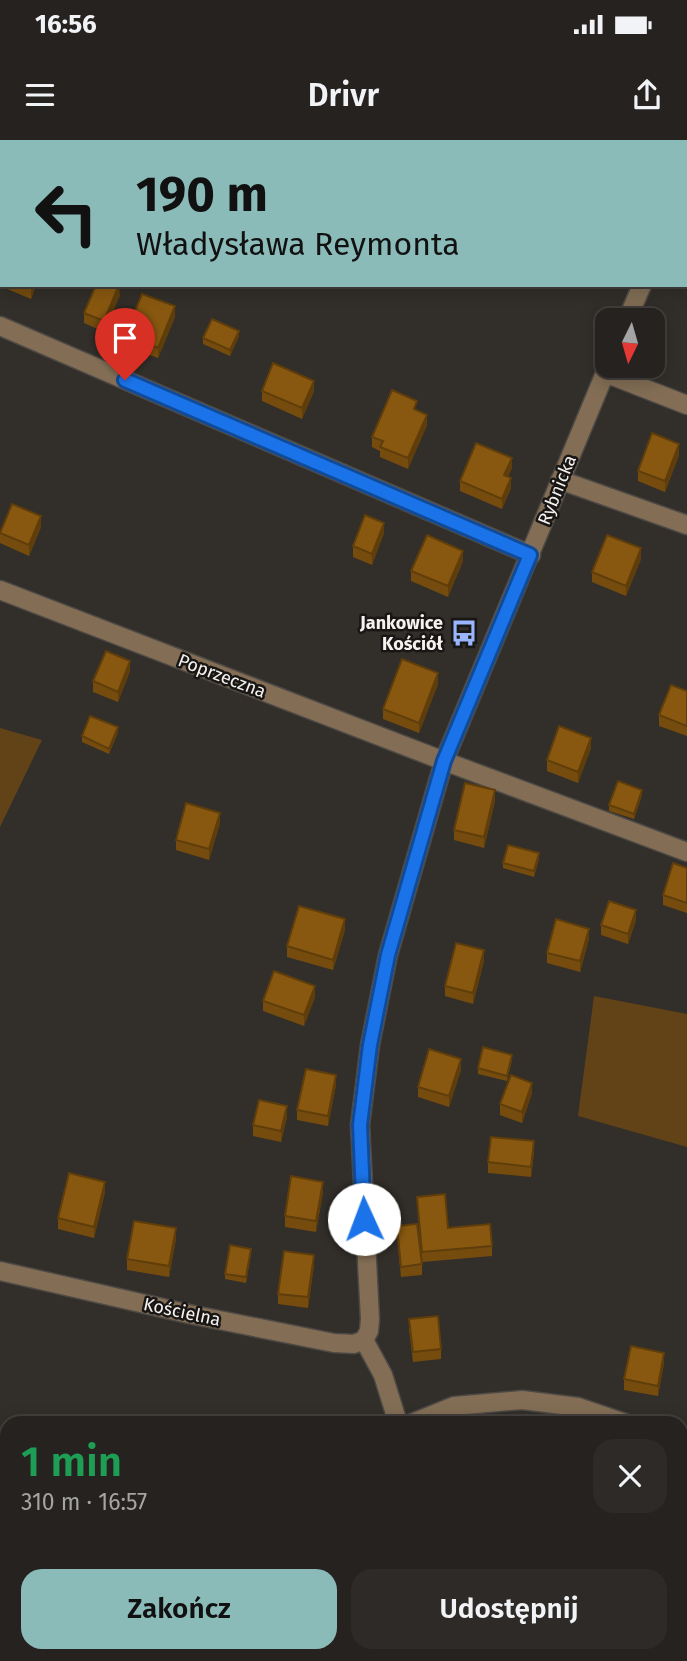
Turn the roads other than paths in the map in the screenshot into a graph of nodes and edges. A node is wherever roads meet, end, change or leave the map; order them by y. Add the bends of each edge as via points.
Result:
1 (641, 287) edge
2 (632, 308) edge
3 (0, 326) edge
4 (603, 378) edge
5 (627, 378) edge
6 (687, 405) edge
7 (560, 480) junction
8 (687, 525) edge
9 (530, 555) junction
10 (0, 590) edge
11 (444, 761) junction
12 (687, 852) edge
13 (0, 1271) edge
14 (363, 1339) junction
15 (396, 1416) edge
16 (429, 1416) edge
17 (604, 1416) edge

1 - 2 street
3 - 9 street
4 - 7 street, Rybnicka
5 - 6 street
7 - 8 street
7 - 9 street, Rybnicka
9 - 11 street, Rybnicka
10 - 11 street, Poprzeczna
11 - 12 street, Poprzeczna
11 - 14 street, Rybnicka via 388,955 370,1045 360,1125 370,1319
13 - 14 street, Kościelna via 334,1343 354,1344
14 - 15 street via 383,1375
16 - 17 street via 454,1406 522,1400 578,1407

